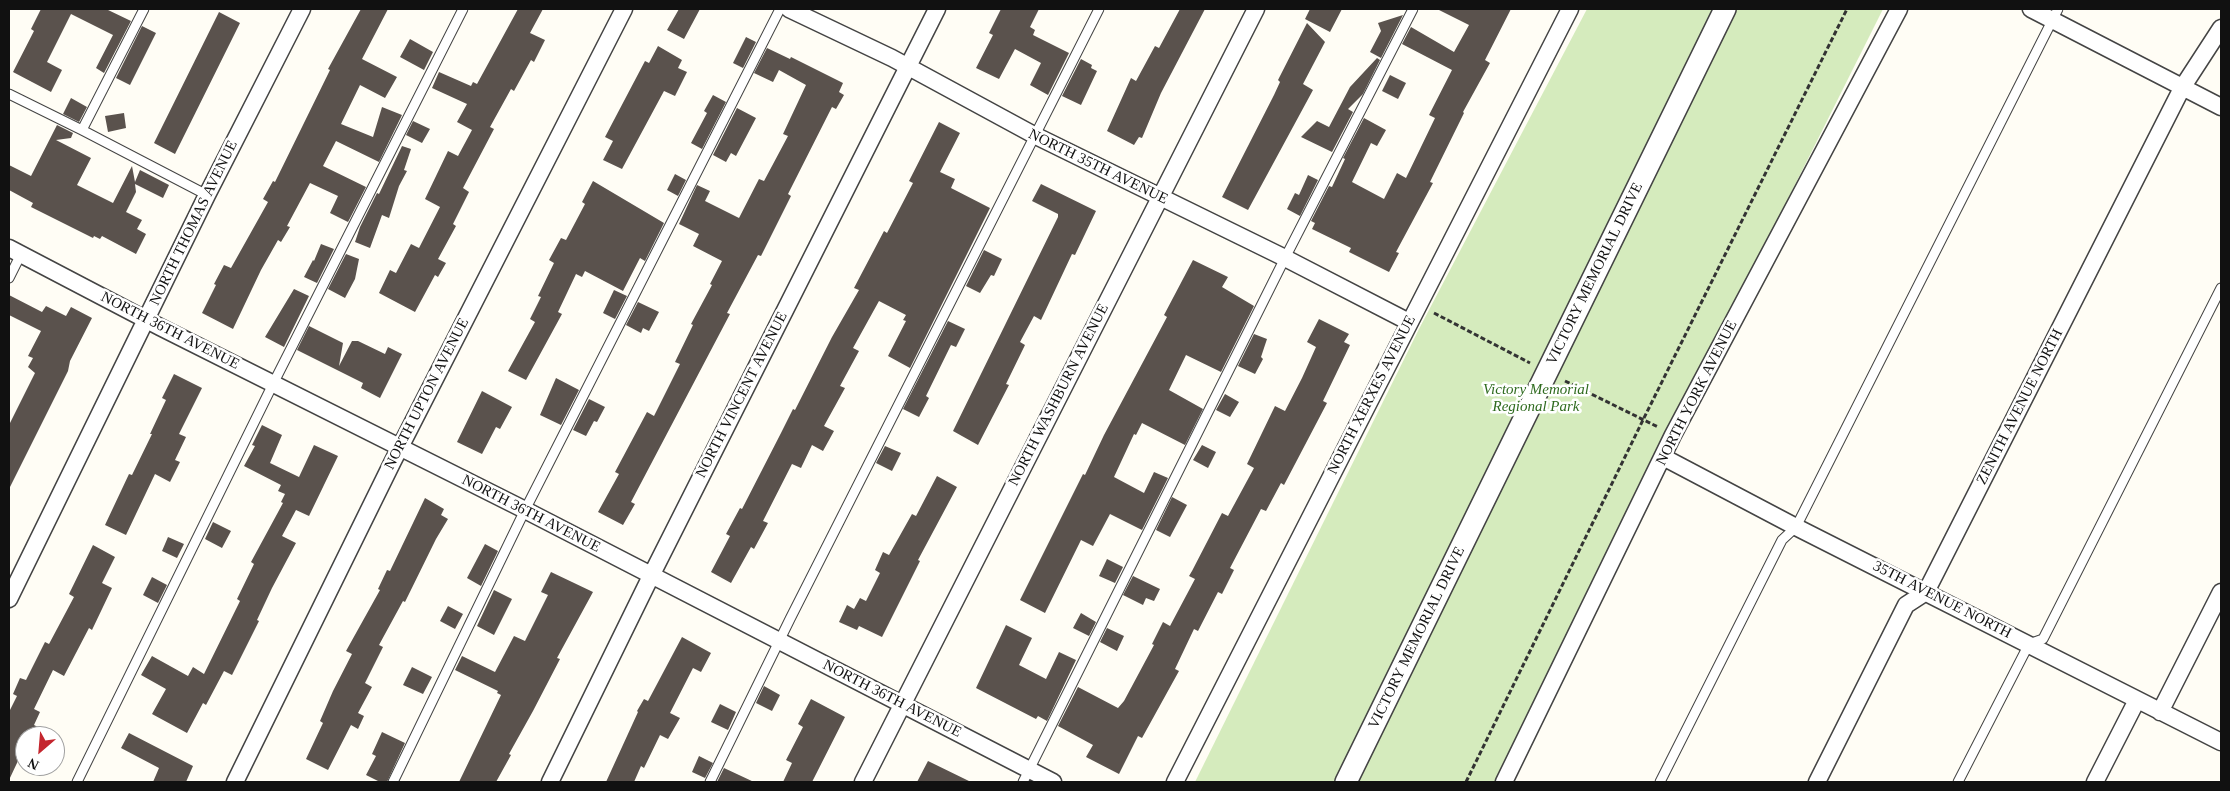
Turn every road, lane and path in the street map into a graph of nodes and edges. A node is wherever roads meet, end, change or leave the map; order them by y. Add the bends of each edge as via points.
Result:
1 (144, 9) edge
2 (302, 9) edge
3 (464, 9) edge
4 (624, 9) edge
5 (780, 9) edge
6 (788, 9) edge
7 (937, 9) edge
8 (1099, 9) edge
9 (1256, 9) edge
10 (1413, 9) edge
11 (1570, 9) edge
12 (1726, 9) edge
13 (1847, 9) edge
14 (1899, 9) edge
15 (2031, 9) edge
16 (2055, 14) edge
17 (2221, 28) edge
18 (908, 66) junction
19 (2182, 88) junction
20 (9, 94) edge
21 (2221, 107) edge
22 (82, 130) junction
23 (1034, 136) junction
24 (206, 196) junction
25 (1160, 197) junction
26 (15, 251) edge
27 (1285, 258) junction
28 (9, 278) edge
29 (2221, 288) edge
30 (1426, 310) dead end
31 (146, 320) junction
32 (1409, 322) junction
33 (1537, 367) dead end
34 (1558, 377) dead end
35 (273, 384) junction
36 (1643, 420) junction
37 (1673, 435) junction
38 (399, 448) junction
39 (1663, 457) junction
40 (525, 510) junction
41 (1796, 527) junction
42 (651, 576) junction
43 (1926, 592) junction
44 (2221, 592) edge
45 (9, 599) edge
46 (779, 641) junction
47 (2029, 644) junction
48 (2137, 700) junction
49 (901, 704) junction
50 (2160, 712) junction
51 (2221, 742) edge
52 (1026, 776) edge
53 (78, 782) edge
54 (235, 782) edge
55 (393, 782) edge
56 (550, 782) edge
57 (710, 782) edge
58 (863, 782) edge
59 (1053, 782) edge
60 (1175, 782) edge
61 (1346, 782) edge
62 (1466, 782) edge
63 (1504, 782) edge
64 (1660, 782) edge
65 (1818, 782) edge
66 (1958, 782) edge
67 (2095, 782) edge

1 - 22 lane
2 - 24 street, NORTH THOMAS AVENUE
3 - 35 lane
4 - 38 street, NORTH UPTON AVENUE
5 - 40 lane
6 - 18 street, NORTH 35TH AVENUE
7 - 18 street, NORTH VINCENT AVENUE
8 - 23 lane
9 - 25 street, NORTH WASHBURN AVENUE
10 - 27 lane
11 - 32 street, NORTH XERXES AVENUE
12 - 61 street, VICTORY MEMORIAL DRIVE
13 - 36 path
14 - 37 street, NORTH YORK AVENUE
15 - 16 street
16 - 19 street
16 - 41 lane
17 - 19 street, ZENITH AVENUE NORTH
18 - 23 street, NORTH 35TH AVENUE
18 - 42 street, NORTH VINCENT AVENUE
19 - 21 street
19 - 43 street, ZENITH AVENUE NORTH
20 - 22 lane
22 - 24 lane
23 - 25 street, NORTH 35TH AVENUE
23 - 46 lane
24 - 31 street, NORTH THOMAS AVENUE
25 - 27 street, NORTH 35TH AVENUE
25 - 49 street, NORTH WASHBURN AVENUE
26 - 28 lane
26 - 31 street, NORTH 36TH AVENUE
27 - 32 street, NORTH 35TH AVENUE
27 - 52 lane
29 - 47 lane via 2042,639
30 - 33 path
31 - 35 street, NORTH 36TH AVENUE
31 - 45 street, NORTH THOMAS AVENUE
32 - 60 street, NORTH XERXES AVENUE
34 - 36 path
35 - 38 street, NORTH 36TH AVENUE
35 - 53 lane
36 - 37 path
36 - 62 path
37 - 39 street, NORTH YORK AVENUE
38 - 40 street, NORTH 36TH AVENUE
38 - 54 street, NORTH UPTON AVENUE
39 - 41 street, 35TH AVENUE NORTH
39 - 63 street, NORTH YORK AVENUE
40 - 42 street, NORTH 36TH AVENUE
40 - 55 lane
41 - 43 street, 35TH AVENUE NORTH
41 - 64 lane via 1782,540
42 - 46 street, NORTH 36TH AVENUE
42 - 56 street, NORTH VINCENT AVENUE
43 - 47 street, 35TH AVENUE NORTH
43 - 65 street, ZENITH AVENUE NORTH via 1906,605
44 - 50 street
46 - 49 street, NORTH 36TH AVENUE
46 - 57 lane
47 - 48 street, 35TH AVENUE NORTH
47 - 66 lane
48 - 50 street, 35TH AVENUE NORTH
48 - 67 street
49 - 52 street, NORTH 36TH AVENUE
49 - 58 street, NORTH WASHBURN AVENUE
50 - 51 street, 35TH AVENUE NORTH
52 - 59 street, NORTH 36TH AVENUE

